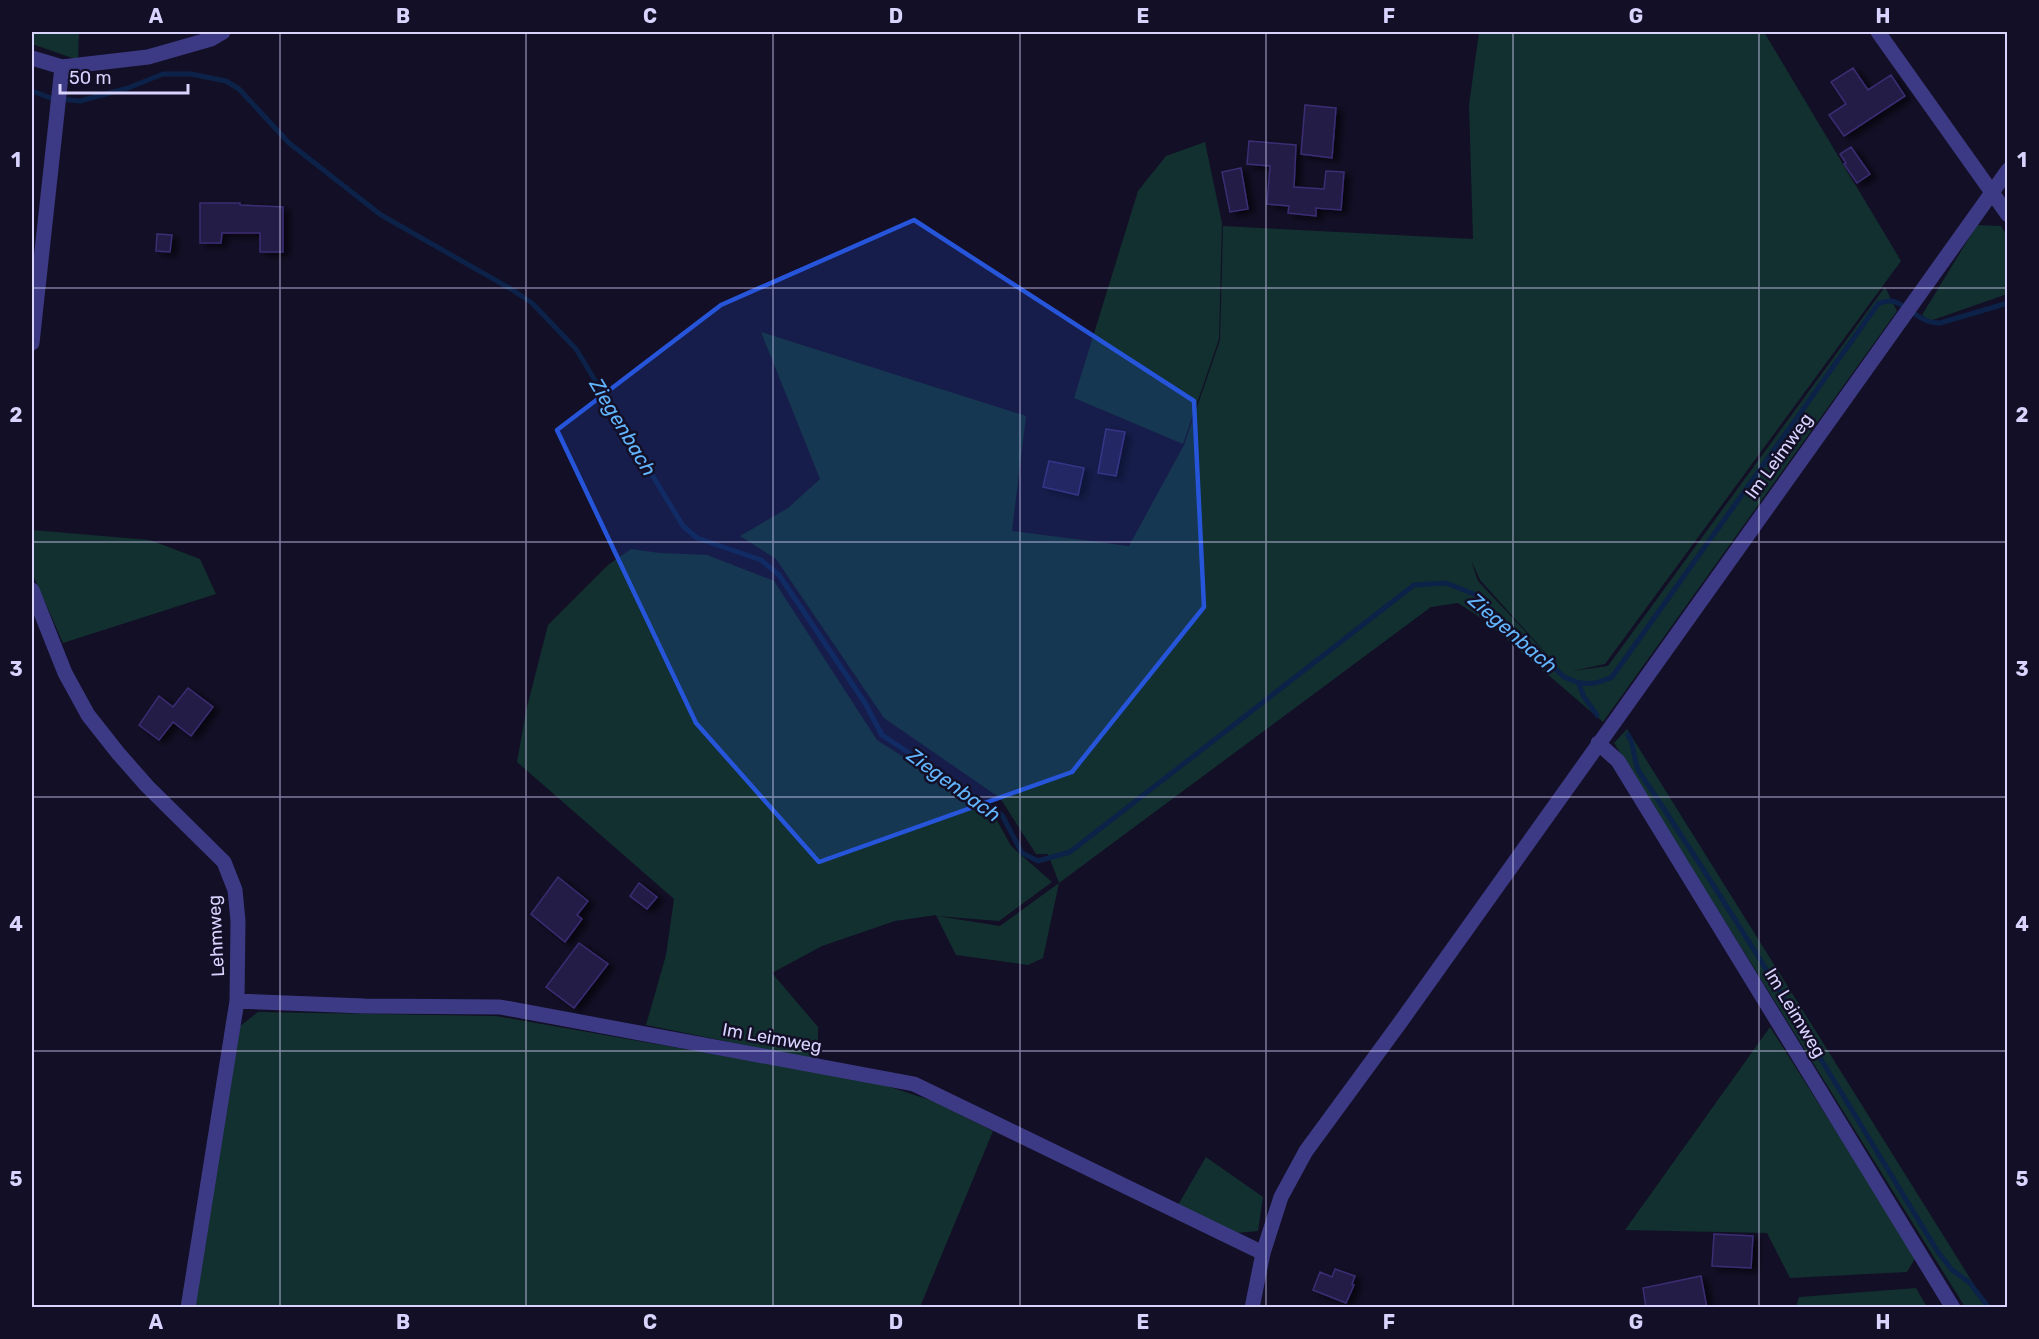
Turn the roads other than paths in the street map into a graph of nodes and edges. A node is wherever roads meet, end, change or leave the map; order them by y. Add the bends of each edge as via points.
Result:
1 (223, 32) edge
2 (1878, 32) edge
3 (32, 58) edge
4 (62, 67) junction
5 (2007, 170) edge
6 (1992, 192) junction
7 (2007, 215) edge
8 (32, 343) edge
9 (32, 590) edge
10 (1599, 743) junction
11 (237, 1001) junction
12 (1263, 1253) junction
13 (188, 1308) edge
14 (1252, 1308) edge
15 (1953, 1308) edge

1 - 4 street via 148,57
2 - 6 street
3 - 4 street
4 - 8 street
5 - 6 street, Im Leimweg
6 - 7 street
6 - 10 street, Im Leimweg
9 - 11 street, Lehmweg via 65,673 88,715 147,786 224,862 235,890 238,921
10 - 12 street, Im Leimweg via 1306,1151 1281,1197
10 - 15 street, Im Leimweg via 1618,761
11 - 12 street, Im Leimweg via 500,1007 914,1084
11 - 13 street, Lehmweg
12 - 14 street, Im Leimweg

